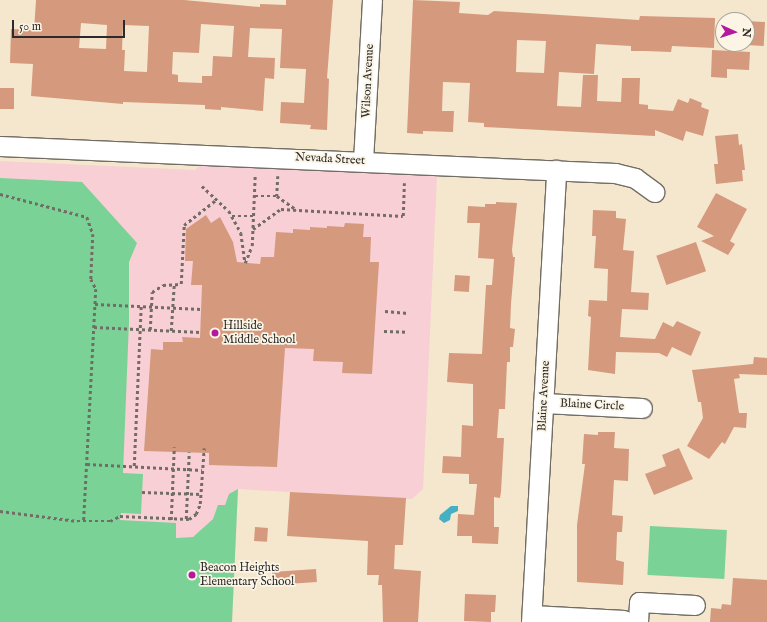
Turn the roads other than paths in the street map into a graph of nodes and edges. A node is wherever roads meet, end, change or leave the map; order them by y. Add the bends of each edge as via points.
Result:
1 (372, 0) edge
2 (0, 146) edge
3 (363, 161) junction
4 (556, 170) junction
5 (654, 192) dead end
6 (543, 403) junction
7 (642, 408) dead end
8 (695, 605) dead end
9 (532, 618) edge
10 (631, 621) edge

1 - 3 street, Wilson Avenue
2 - 3 street, Nevada Street
3 - 4 street, Nevada Street
4 - 5 street, Nevada Street via 626,175 643,182
4 - 6 street, Blaine Avenue
6 - 7 street, Blaine Circle
6 - 9 street, Blaine Avenue
8 - 10 street via 639,602
9 - 10 street

